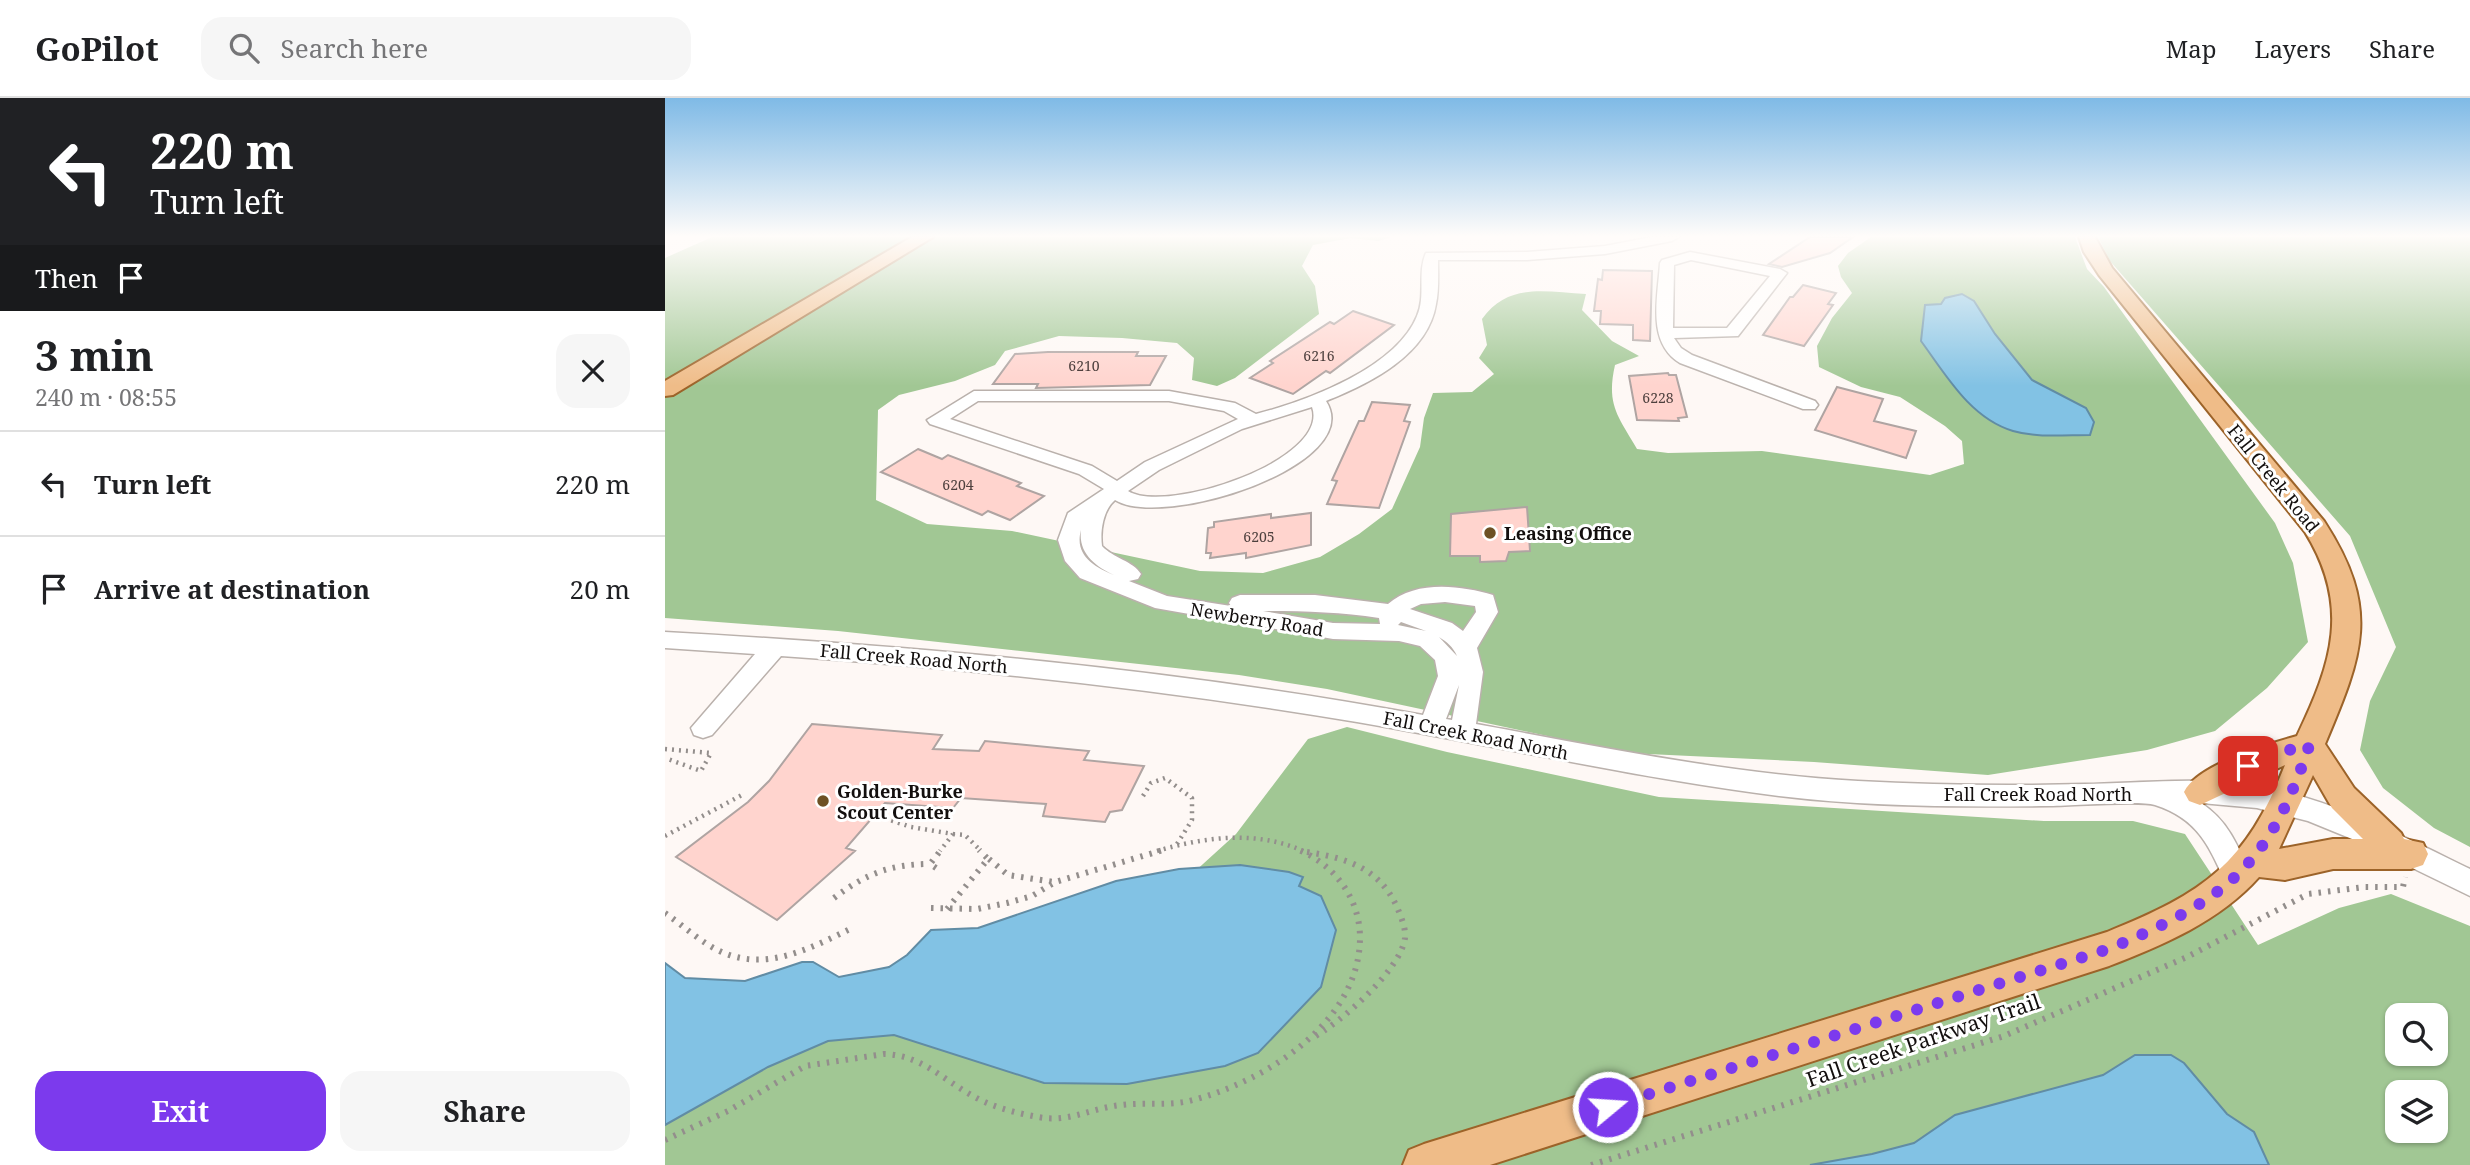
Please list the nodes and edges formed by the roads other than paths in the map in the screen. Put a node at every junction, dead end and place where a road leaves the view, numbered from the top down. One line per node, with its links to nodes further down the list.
1 (840, 287): 7 (main road)
2 (1429, 287): 8 (street, Newberry Road)
3 (1666, 287): 6 (street)
4 (1770, 287): 6 (street)
5 (2118, 287): 19 (main road, Fall Creek Road)
6 (1665, 333): 9 (street)
7 (665, 390)
8 (1315, 399): 10 (street, Newberry Road); 11 (street)
9 (1809, 405)
10 (1252, 419): 11 (street, Newberry Road); 11 (street)
11 (1109, 494): 12 (street, Newberry Road)
12 (1388, 623): 15 (street, Newberry Road); 15 (street); 16 (street, Newberry Road)
13 (665, 639): 14 (street, Fall Creek Road North)
14 (776, 646): 16 (street, Fall Creek Road North); 17 (street)
15 (1465, 647): 18 (street)
16 (1431, 727): 18 (street, Fall Creek Road North)
17 (703, 728)
18 (1462, 733): 21 (street, Fall Creek Road North)
19 (2309, 746): 20 (main road); 22 (main road, Fall Creek Road); 23 (main road)
20 (2200, 792): 21 (street, Fall Creek Road North); 22 (street, Fall Creek Road North)
21 (2158, 793): 24 (street)
22 (2287, 804): 23 (street, Fall Creek Road North); 24 (main road, Fall Creek Road)
23 (2402, 857): 24 (main road); 25 (street, Fall Creek Road North)
24 (2245, 869): 26 (main road, Fall Creek Road)
25 (2470, 883)
26 (1424, 1165)

